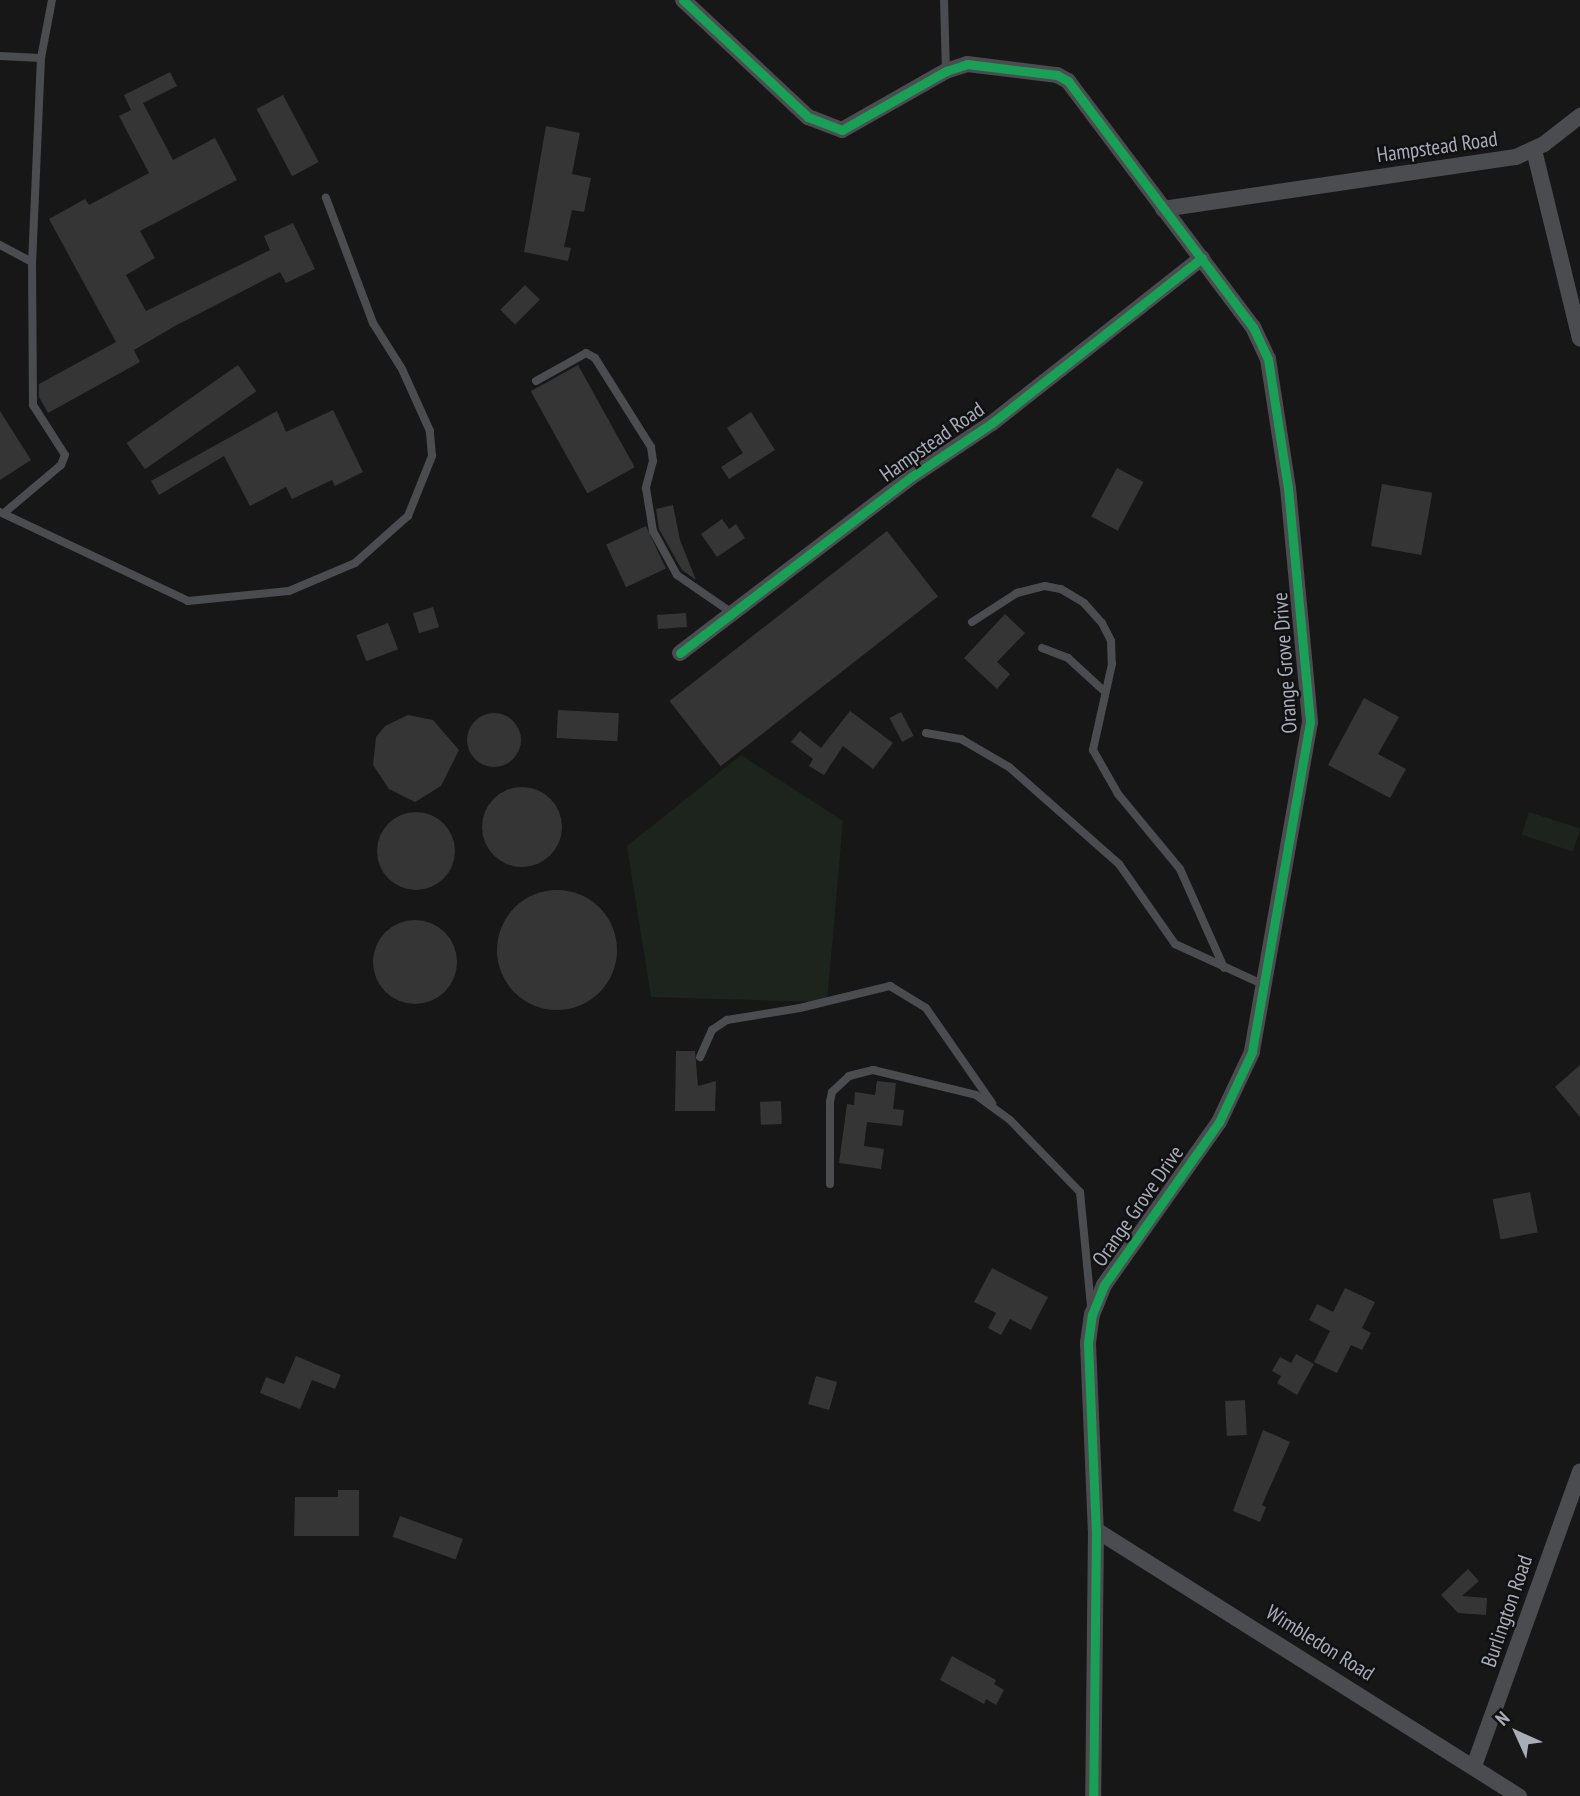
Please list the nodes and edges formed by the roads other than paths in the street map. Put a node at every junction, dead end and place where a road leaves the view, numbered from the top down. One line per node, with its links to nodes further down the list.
1 (52, 0): 5 (lane)
2 (683, 0): 6 (street, Orange Grove Drive)
3 (944, 0): 6 (lane)
4 (0, 56): 5 (lane)
5 (41, 58): 13 (lane)
6 (946, 71): 10 (street, Orange Grove Drive)
7 (1580, 116): 8 (street, Hampstead Road)
8 (1534, 150): 10 (street, Hampstead Road); 14 (street)
9 (326, 198): 16 (lane)
10 (1163, 209): 12 (street, Orange Grove Drive)
11 (0, 246): 13 (lane)
12 (1202, 258): 17 (street, Hampstead Road); 24 (street, Orange Grove Drive)
13 (32, 262): 16 (lane)
14 (1580, 338)
15 (536, 381): 17 (lane)
16 (2, 512)
17 (732, 613): 20 (street, Hampstead Road)
18 (972, 622): 21 (lane)
19 (1042, 648): 21 (lane)
20 (680, 653)
21 (1104, 691): 23 (lane)
22 (926, 733): 23 (lane)
23 (1224, 968): 24 (lane)
24 (1264, 985): 28 (street, Orange Grove Drive)
25 (700, 1057): 26 (lane)
26 (994, 1105): 27 (lane); 28 (lane)
27 (830, 1184)
28 (1092, 1314): 30 (street, Orange Grove Drive)
29 (1580, 1472): 31 (street, Burlington Road)
30 (1096, 1530): 31 (street, Wimbledon Road); 32 (street, Orange Grove Drive)
31 (1474, 1766): 33 (street, Wimbledon Road)
32 (1093, 1796)
33 (1519, 1796)

